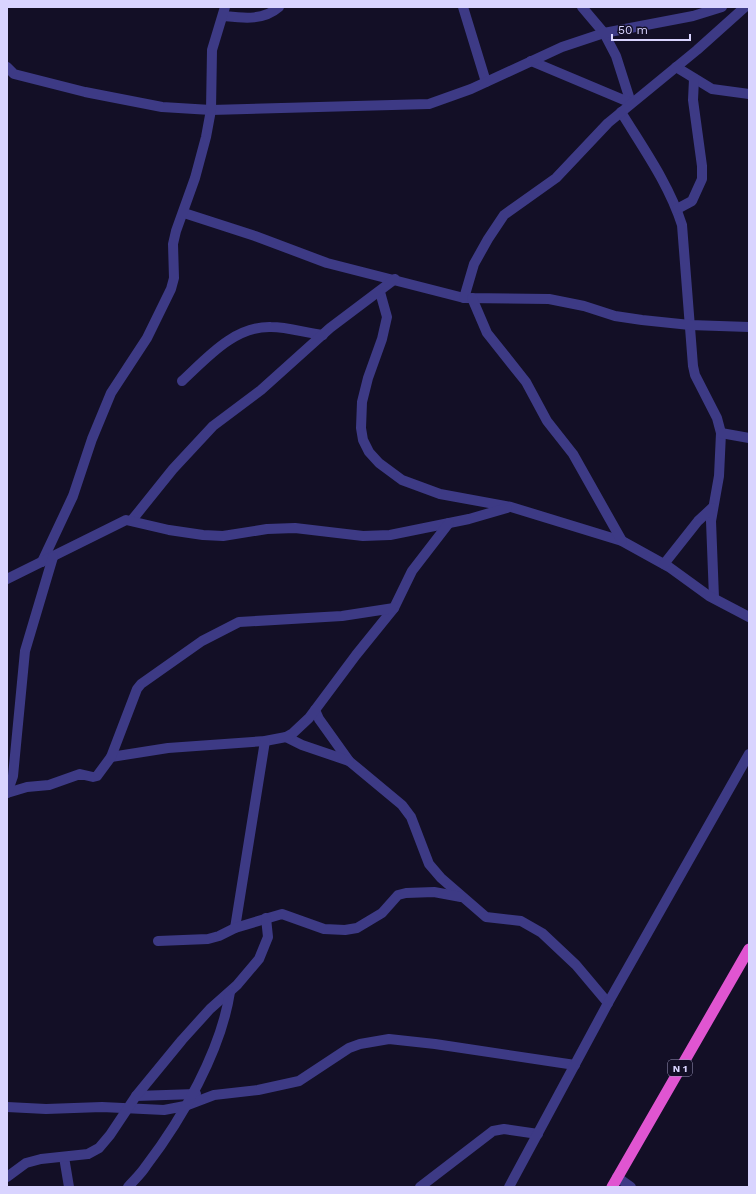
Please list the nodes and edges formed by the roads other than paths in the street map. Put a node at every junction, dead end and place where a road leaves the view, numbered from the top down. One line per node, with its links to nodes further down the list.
1 (279, 7): 7 (street)
2 (463, 7): 13 (street)
3 (582, 7): 8 (street)
4 (722, 7): 6 (street)
5 (745, 7): 11 (street)
6 (691, 11): 8 (street)
7 (224, 12): 16 (street)
8 (604, 33): 9 (street); 15 (street)
9 (531, 61): 13 (street); 15 (street)
10 (7, 67): 16 (street)
11 (676, 67): 12 (street); 15 (street)
12 (694, 79): 14 (street); 18 (street)
13 (486, 82): 16 (street)
14 (749, 94)
15 (631, 103): 17 (street)
16 (211, 110): 19 (street)
17 (621, 112): 18 (street); 22 (street)
18 (677, 209): 23 (street)
19 (184, 213): 20 (street); 35 (street)
20 (395, 279): 21 (street); 22 (street)
21 (380, 292): 25 (street); 29 (street)
22 (468, 298): 23 (street); 33 (street)
23 (690, 325): 24 (street); 27 (street)
24 (749, 327)
25 (323, 335): 26 (street); 31 (street)
26 (182, 381)
27 (721, 433): 28 (street); 30 (street)
28 (749, 438)
29 (511, 507): 32 (street); 33 (street)
30 (712, 508): 36 (street); 38 (street)
31 (132, 520): 32 (street); 34 (street)
32 (449, 523): 39 (street)
33 (622, 541): 36 (street)
34 (53, 557): 35 (street); 47 (street)
35 (42, 562): 37 (street)
36 (664, 564): 38 (street)
37 (7, 579)
38 (714, 598): 40 (street)
39 (394, 608): 41 (street); 45 (street)
40 (749, 617)
41 (315, 710): 42 (street); 46 (street)
42 (286, 737): 43 (street); 46 (street)
43 (265, 741): 45 (street); 50 (street)
44 (749, 754): 54 (street)
45 (111, 757): 47 (street)
46 (348, 761): 48 (street)
47 (7, 793)
48 (461, 897): 49 (street); 54 (street)
49 (266, 918): 50 (street); 53 (street)
50 (235, 928): 51 (street)
51 (158, 941)
52 (749, 949): 65 (highway, N 1)
53 (230, 992): 56 (street); 58 (street)
54 (608, 1003): 55 (street)
55 (575, 1065): 57 (street); 62 (street)
56 (192, 1094): 57 (street); 58 (street); 59 (street)
57 (214, 1095): 59 (street)
58 (136, 1096): 61 (street)
59 (186, 1106): 61 (street); 67 (street)
60 (7, 1107): 61 (street)
61 (128, 1108): 63 (street)
62 (538, 1134): 68 (street); 69 (street)
63 (64, 1157): 64 (street); 66 (street)
64 (7, 1177)
65 (617, 1177): 70 (highway, N 1); 71 (street)
66 (69, 1187)
67 (128, 1187)
68 (420, 1187)
69 (509, 1187)
70 (612, 1187)
71 (631, 1187)

